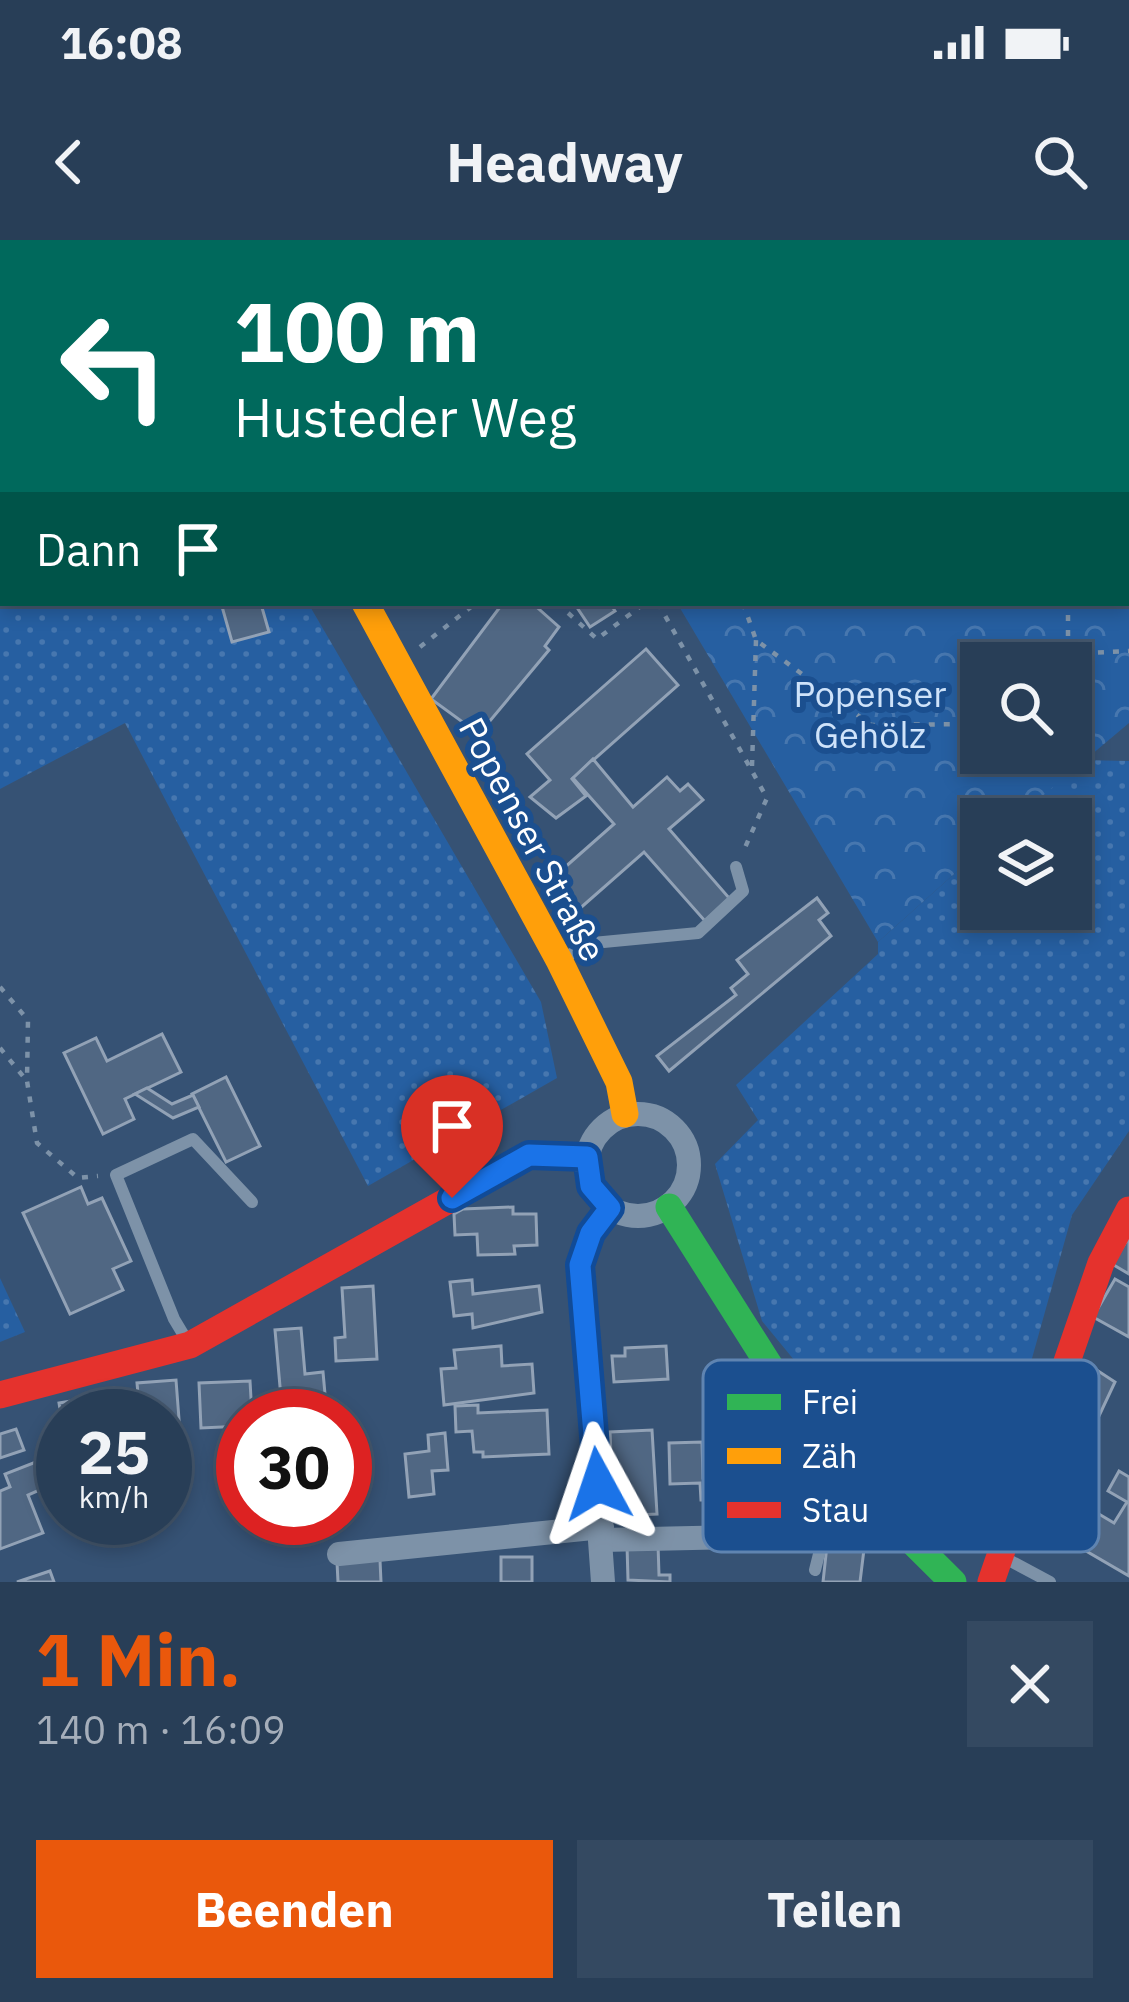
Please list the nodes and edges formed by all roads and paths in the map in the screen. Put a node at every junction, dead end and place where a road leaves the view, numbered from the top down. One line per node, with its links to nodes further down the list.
1 (367, 606): 12 (street, Popenser Straße)
2 (472, 606): 12 (path)
3 (559, 606): 4 (path)
4 (641, 606)
5 (660, 606): 14 (path)
6 (744, 606): 8 (path)
7 (1068, 606): 9 (path)
8 (756, 640): 13 (path); 14 (path)
9 (1067, 642)
10 (1129, 652): 11 (path)
11 (1092, 653)
12 (397, 666): 16 (street, Popenser Straße)
13 (960, 724)
14 (752, 772): 15 (path)
15 (736, 867): 16 (lane)
16 (559, 960): 20 (street, Popenser Straße)
17 (0, 987): 19 (path)
18 (0, 1048): 19 (path)
19 (27, 1081): 22 (path)
20 (625, 1114): 21 (street); 24 (street)
21 (587, 1157): 25 (street); 27 (street)
22 (116, 1174): 23 (lane); 27 (lane)
23 (252, 1202)
24 (669, 1207): 25 (street); 28 (street)
25 (610, 1208): 31 (street)
26 (1129, 1210): 29 (street)
27 (190, 1346): 30 (street)
28 (766, 1360)
29 (1068, 1360)
30 (0, 1395)
31 (602, 1534): 32 (street); 35 (street); 38 (street)
32 (703, 1536)
33 (820, 1552): 37 (lane)
34 (923, 1552): 39 (street)
35 (339, 1554)
36 (996, 1569): 40 (lane)
37 (815, 1570)
38 (603, 1582)
39 (953, 1582)
40 (1050, 1582)

